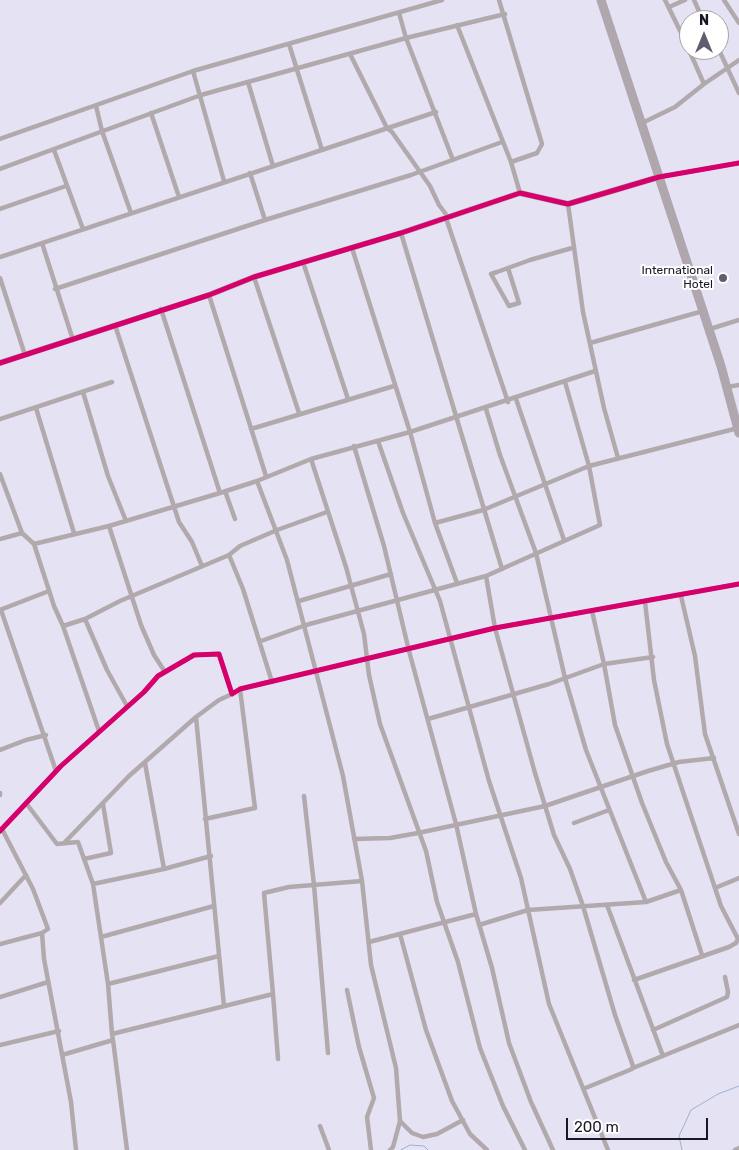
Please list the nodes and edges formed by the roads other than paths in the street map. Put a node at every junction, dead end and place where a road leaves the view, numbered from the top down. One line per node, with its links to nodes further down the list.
1 (442, 0): 8 (street)
2 (500, 0): 9 (street)
3 (601, 0): 29 (highway)
4 (665, 0): 7 (street)
5 (685, 0): 7 (street)
6 (724, 0): 10 (street)
7 (668, 7): 12 (street)
8 (399, 13): 13 (street); 14 (street)
9 (505, 14): 11 (street); 37 (street)
10 (739, 21)
11 (457, 25): 13 (street); 33 (street)
12 (679, 30)
13 (406, 38): 15 (street); 27 (street)
14 (289, 44): 20 (street); 21 (street)
15 (350, 54): 21 (street); 30 (street)
16 (693, 60): 23 (street)
17 (724, 60): 19 (street)
18 (739, 60): 19 (street)
19 (728, 67): 23 (street); 24 (street)
20 (193, 70): 25 (street); 26 (street)
21 (296, 70): 22 (street); 35 (street)
22 (248, 82): 25 (street); 39 (street)
23 (704, 84): 29 (street)
24 (739, 93)
25 (201, 96): 28 (street); 44 (street)
26 (96, 106): 31 (street); 32 (street)
27 (436, 112): 30 (street); 36 (street)
28 (151, 113): 31 (street); 47 (street)
29 (641, 124): 43 (highway)
30 (387, 128): 35 (street); 41 (street)
31 (102, 131): 34 (street); 50 (street)
32 (0, 139)
33 (502, 142): 36 (street); 37 (street)
34 (54, 150): 40 (street); 45 (street)
35 (322, 150): 39 (street)
36 (453, 160): 41 (street)
37 (510, 162): 46 (street)
38 (739, 163): 43 (street)
39 (273, 166): 42 (street)
40 (0, 168)
41 (420, 172): 51 (street); 52 (street)
42 (250, 173): 44 (street); 52 (street)
43 (659, 177): 48 (street); 66 (highway)
44 (224, 181): 47 (street)
45 (66, 186): 49 (street); 53 (street)
46 (520, 193): 48 (street); 51 (street)
47 (179, 197): 50 (street)
48 (568, 204): 57 (street)
49 (0, 209)
50 (131, 213): 53 (street)
51 (447, 217): 54 (street); 83 (street)
52 (265, 220): 63 (street)
53 (83, 229): 55 (street)
54 (401, 233): 56 (street); 87 (street)
55 (42, 242): 58 (street); 63 (street)
56 (352, 248): 59 (street); 78 (street)
57 (572, 248): 60 (street); 71 (street)
58 (0, 257)
59 (303, 262): 61 (street); 81 (street)
60 (508, 268): 60 (street)
61 (254, 277): 64 (street); 86 (street)
62 (0, 278): 72 (street)
63 (56, 289): 70 (street)
64 (209, 295): 65 (street); 89 (street)
65 (161, 309): 68 (street); 102 (street)
66 (703, 310): 69 (highway); 71 (street)
67 (739, 320): 69 (street)
68 (115, 325): 70 (street); 104 (street)
69 (708, 330): 79 (highway)
70 (73, 340): 72 (street)
71 (590, 344): 74 (street)
72 (26, 355): 73 (street)
73 (0, 364)
74 (595, 371): 76 (street); 95 (street)
75 (112, 382): 80 (street)
76 (566, 382): 82 (street); 96 (street)
77 (739, 385): 79 (street)
78 (394, 386): 81 (street); 91 (street)
79 (726, 388): 90 (highway)
80 (83, 392): 84 (street); 108 (street)
81 (348, 399): 86 (street)
82 (516, 399): 83 (street); 100 (street)
83 (508, 402): 85 (street)
84 (36, 408): 88 (street); 113 (street)
85 (486, 409): 87 (street); 103 (street)
86 (299, 413): 89 (street)
87 (458, 418): 91 (street); 105 (street)
88 (0, 419)
89 (251, 429): 98 (street)
90 (738, 431): 95 (street)
91 (410, 432): 92 (street); 109 (street)
92 (378, 441): 93 (street); 126 (street)
93 (354, 446): 94 (street); 121 (street)
94 (311, 458): 98 (street); 106 (street)
95 (618, 458): 96 (street)
96 (589, 466): 100 (street); 115 (street)
97 (0, 474): 101 (street)
98 (266, 476): 99 (street)
99 (257, 480): 102 (street); 111 (street)
100 (544, 485): 103 (street); 115 (street)
101 (2, 487): 112 (street)
102 (223, 492): 104 (street); 107 (street)
103 (515, 496): 105 (street); 117 (street)
104 (174, 506): 108 (street); 119 (street)
105 (483, 510): 109 (street); 120 (street)
106 (327, 512): 111 (street); 125 (street)
107 (235, 519)
108 (126, 521): 110 (street)
109 (435, 523): 123 (street)
110 (109, 526): 113 (street); 128 (street)
111 (277, 530): 118 (street); 131 (street)
112 (22, 533): 114 (street); 116 (street)
113 (74, 533): 116 (street)
114 (0, 539)
115 (564, 540): 117 (street)
116 (34, 544): 127 (street)
117 (536, 553): 120 (street); 136 (street)
118 (229, 555): 119 (street); 142 (street)
119 (202, 566): 128 (street)
120 (502, 569): 122 (street)
121 (391, 574): 125 (street); 130 (street)
122 (486, 576): 123 (street); 140 (street)
123 (457, 584): 126 (street)
124 (739, 584): 129 (street)
125 (350, 585): 131 (street); 134 (street)
126 (436, 590): 130 (street); 141 (street)
127 (49, 591): 133 (street); 139 (street)
128 (131, 596): 137 (street); 147 (street)
129 (682, 596): 132 (street); 161 (street)
130 (398, 599): 134 (street); 143 (street)
131 (299, 601): 138 (street)
132 (645, 602): 135 (street); 144 (street)
133 (1, 610): 159 (street)
134 (356, 611): 138 (street); 145 (street)
135 (592, 611): 136 (street); 146 (street)
136 (550, 618): 140 (street); 149 (street)
137 (85, 619): 139 (street); 154 (street)
138 (306, 624): 142 (street); 148 (street)
139 (63, 626): 158 (street)
140 (495, 628): 141 (street); 153 (street)
141 (450, 639): 143 (street); 155 (street)
142 (261, 641): 150 (street)
143 (409, 651): 145 (street); 157 (street)
144 (653, 657): 146 (street); 163 (street)
145 (368, 660): 148 (street); 177 (street)
146 (604, 664): 149 (street); 165 (street)
147 (165, 672): 152 (street); 154 (street)
148 (316, 672): 150 (street); 179 (street)
149 (564, 678): 153 (street); 166 (street)
150 (272, 682): 151 (street)
151 (240, 689): 152 (street); 173 (street)
152 (232, 694): 156 (street)
153 (513, 694): 155 (street); 170 (street)
154 (128, 706): 158 (street)
155 (467, 707): 157 (street); 172 (street)
156 (196, 717): 162 (street); 173 (street)
157 (428, 719): 175 (street)
158 (99, 731): 164 (street)
159 (46, 735): 160 (street); 164 (street)
160 (0, 750)
161 (714, 758): 163 (street); 178 (street)
162 (145, 763): 169 (street); 183 (street)
163 (674, 764): 165 (street); 189 (street)
164 (56, 771): 168 (street)
165 (632, 777): 166 (street); 190 (street)
166 (600, 788): 170 (street); 171 (street)
167 (304, 796): 188 (street)
168 (26, 803): 176 (street); 180 (street)
169 (103, 804): 180 (street); 182 (street)
170 (545, 806): 172 (street); 195 (street)
171 (609, 810): 174 (street); 191 (street)
172 (500, 815): 175 (street); 196 (street)
173 (205, 819): 181 (street)
174 (574, 823)
175 (456, 824): 177 (street); 197 (street)
176 (1, 830): 184 (street)
177 (418, 833): 179 (street); 198 (street)
178 (739, 834)
179 (354, 839): 186 (street)
180 (65, 842): 182 (street)
181 (211, 856): 183 (street); 194 (street)
182 (84, 859): 187 (street)
183 (164, 869): 187 (street)
184 (26, 875): 192 (street); 200 (street)
185 (739, 878): 189 (street)
186 (362, 881): 188 (street); 203 (street)
187 (93, 884): 202 (street)
188 (314, 885): 212 (street); 221 (street)
189 (715, 888): 205 (street)
190 (681, 890): 191 (street); 205 (street)
191 (646, 902): 193 (street)
192 (0, 903)
193 (607, 905): 195 (street); 208 (street)
194 (214, 906): 202 (street); 206 (street)
195 (583, 906): 196 (street); 225 (street)
196 (528, 910): 199 (street); 226 (street)
197 (476, 914): 198 (street); 199 (street)
198 (445, 921): 201 (street); 237 (street)
199 (479, 924): 238 (street)
200 (42, 933): 204 (street); 209 (street)
201 (400, 934): 203 (street); 227 (street)
202 (101, 937): 210 (street)
203 (369, 942): 228 (street)
204 (0, 944)
205 (702, 955): 208 (street)
206 (219, 956): 210 (street); 214 (street)
207 (725, 977): 216 (street)
208 (634, 980): 216 (street)
209 (48, 982): 213 (street); 217 (street)
210 (108, 984): 218 (street)
211 (347, 990): 234 (street)
212 (273, 994): 214 (street); 224 (street)
213 (0, 997)
214 (224, 1006): 218 (street)
215 (739, 1025): 223 (street)
216 (653, 1030): 223 (street)
217 (59, 1031): 220 (street); 222 (street)
218 (112, 1034): 219 (street)
219 (113, 1040): 222 (street); 232 (street)
220 (0, 1045)
221 (328, 1053)
222 (62, 1056): 231 (street)
223 (663, 1056): 225 (street)
224 (278, 1059)
225 (633, 1068): 226 (street)
226 (583, 1089): 239 (street)
227 (463, 1120): 228 (street); 236 (street)
228 (400, 1121): 235 (street)
229 (320, 1126): 233 (street)
230 (739, 1148): 240 (street)
231 (76, 1150)
232 (127, 1150)
233 (329, 1150)
234 (371, 1150)
235 (390, 1150)
236 (487, 1150)
237 (525, 1150)
238 (553, 1150)
239 (608, 1150)
240 (735, 1150)

